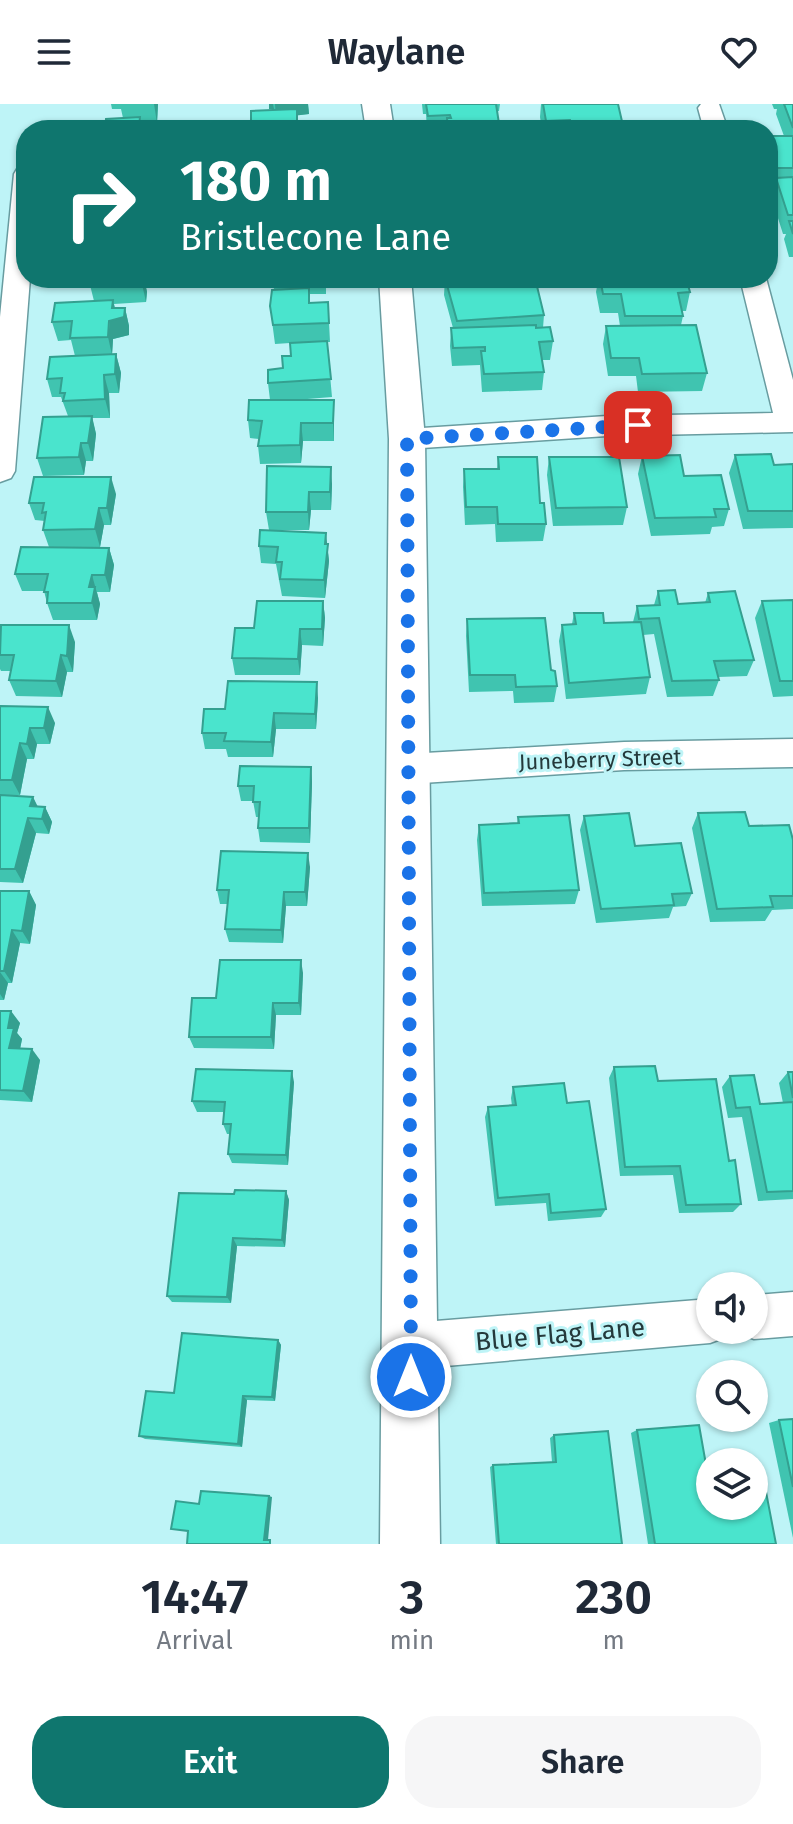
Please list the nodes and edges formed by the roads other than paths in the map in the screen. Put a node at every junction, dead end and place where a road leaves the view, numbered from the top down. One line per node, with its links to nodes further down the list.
1 (16, 288): 6 (street)
2 (396, 288): 5 (street)
3 (756, 288): 4 (street)
4 (791, 422): 5 (street)
5 (407, 439): 8 (street)
6 (0, 471)
7 (793, 753): 8 (street, Juneberry Street)
8 (407, 769): 12 (street)
9 (793, 1314): 10 (street)
10 (768, 1316)
11 (696, 1322): 12 (street, Blue Flag Lane)
12 (411, 1346): 13 (street)
13 (410, 1544)

